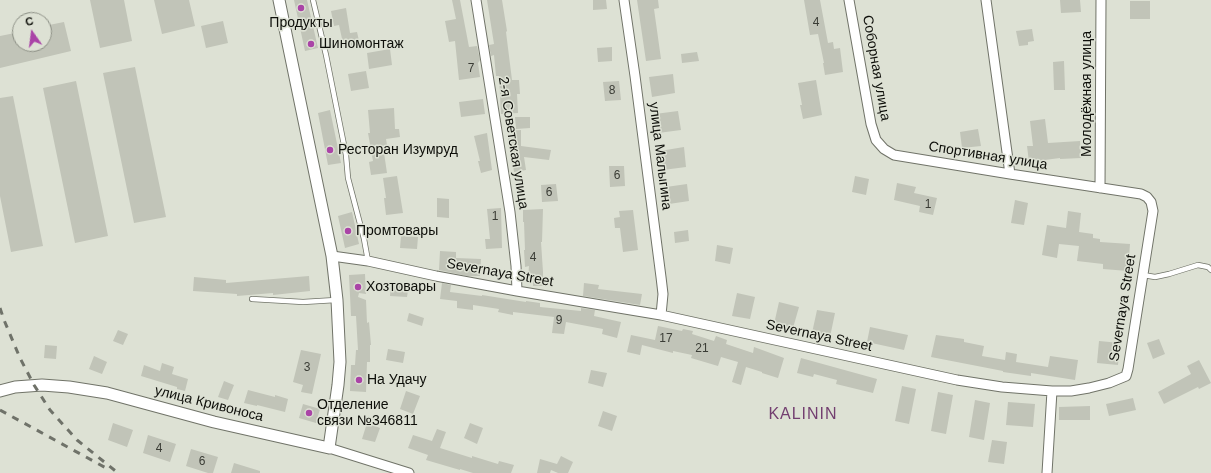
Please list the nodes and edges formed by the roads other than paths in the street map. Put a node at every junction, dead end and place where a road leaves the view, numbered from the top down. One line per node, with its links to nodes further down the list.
1 (279, 0): 11 (street)
2 (313, 0): 12 (lane)
3 (476, 0): 15 (street, 2-я Советская улица)
4 (624, 0): 18 (street, улица Малыгина)
5 (849, 0): 8 (street, Соборная улица)
6 (986, 0): 9 (street)
7 (1101, 0): 10 (street, Молодёжная улица)
8 (876, 140): 9 (street, Спортивная улица)
9 (1010, 174): 10 (street, Спортивная улица)
10 (1100, 188): 14 (street, Severnaya Street)
11 (332, 256): 12 (street, Severnaya Street); 17 (street)
12 (368, 261): 15 (street, Severnaya Street)
13 (1211, 270): 14 (lane)
14 (1143, 275): 20 (street, Severnaya Street)
15 (517, 291): 18 (street, Severnaya Street)
16 (252, 299): 17 (lane)
17 (337, 300): 21 (street)
18 (661, 315): 20 (street, Severnaya Street)
19 (0, 391): 21 (street, улица Кривоноса)
20 (1052, 391): 23 (street)
21 (329, 448): 22 (street, улица Кривоноса)
22 (409, 473)
23 (1047, 473)

